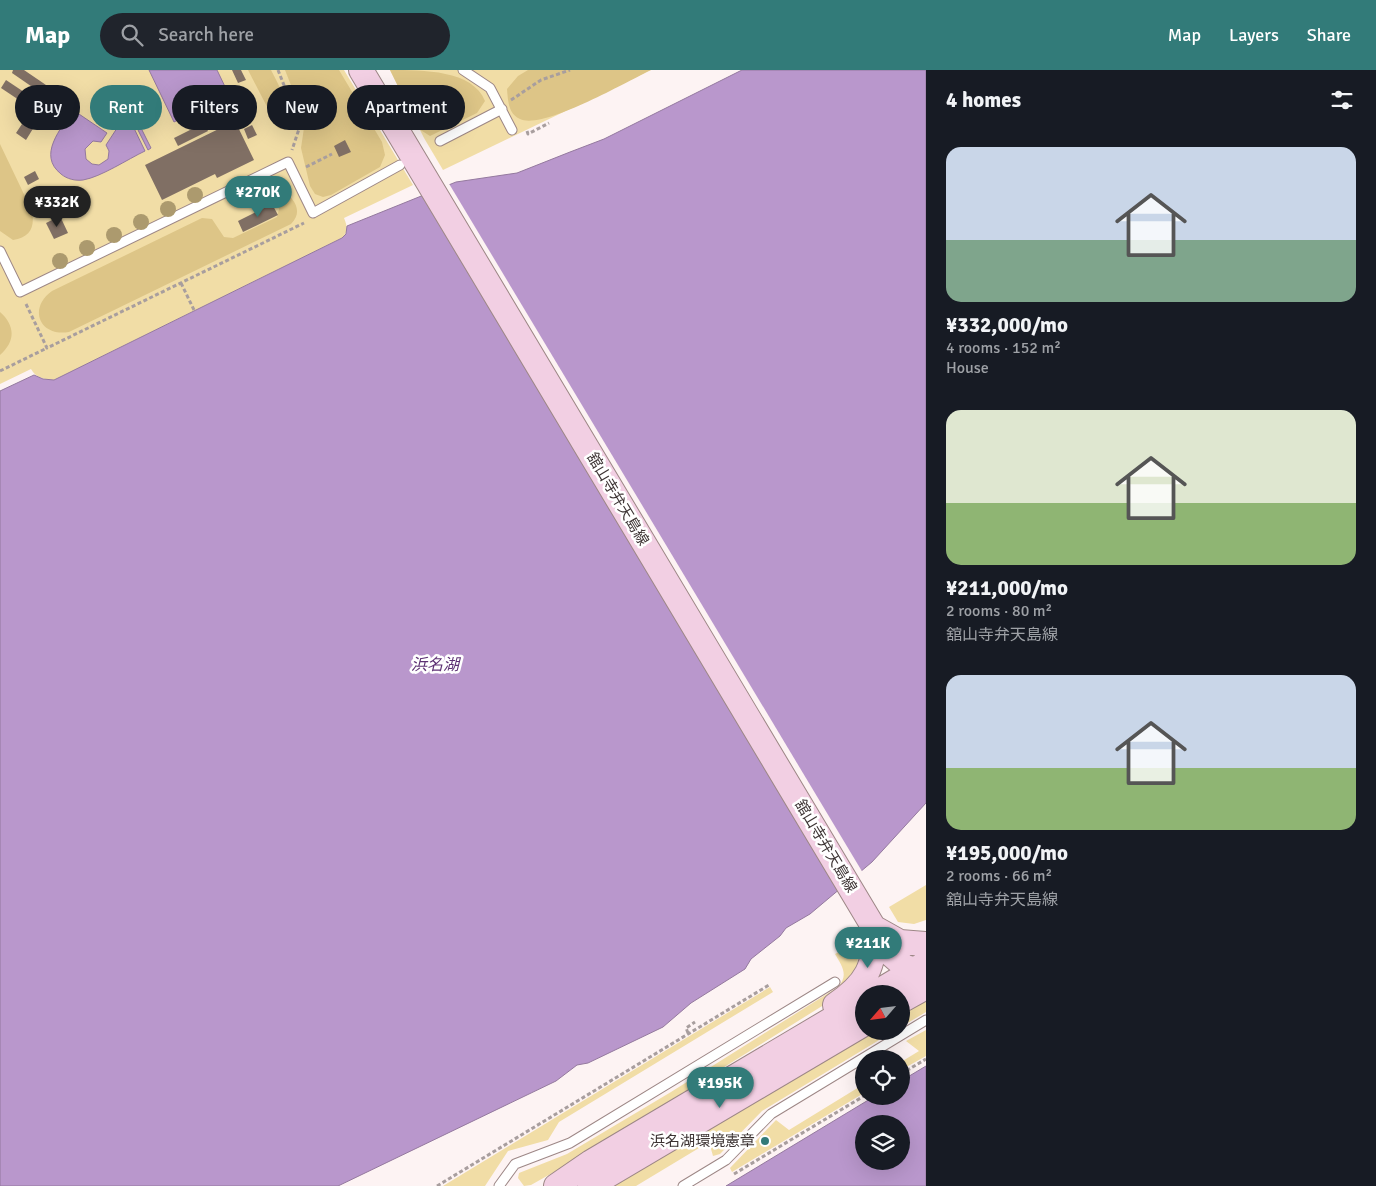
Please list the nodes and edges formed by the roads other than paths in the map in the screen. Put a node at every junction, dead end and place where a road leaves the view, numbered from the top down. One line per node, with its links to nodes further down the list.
1 (361, 70): 6 (main road, 舘山寺弁天島線)
2 (463, 70): 3 (lane)
3 (502, 109): 4 (lane); 5 (lane)
4 (512, 130)
5 (440, 141)
6 (410, 168): 7 (lane); 8 (main road, 舘山寺弁天島線)
7 (0, 251)
8 (875, 928): 9 (main road); 10 (main road, 舘山寺弁天島線); 18 (main road)
9 (926, 944)
10 (889, 953): 11 (main road); 13 (main road)
11 (923, 973): 14 (main road)
12 (835, 982): 19 (lane)
13 (883, 985)
14 (901, 985)
15 (855, 1011): 18 (main road)
16 (926, 1020): 24 (lane)
17 (855, 1029): 23 (main road)
18 (709, 1093): 22 (main road)
19 (510, 1172): 20 (lane); 21 (lane)
20 (499, 1186)
21 (512, 1186)
22 (556, 1186)
23 (590, 1186)
24 (683, 1186)

